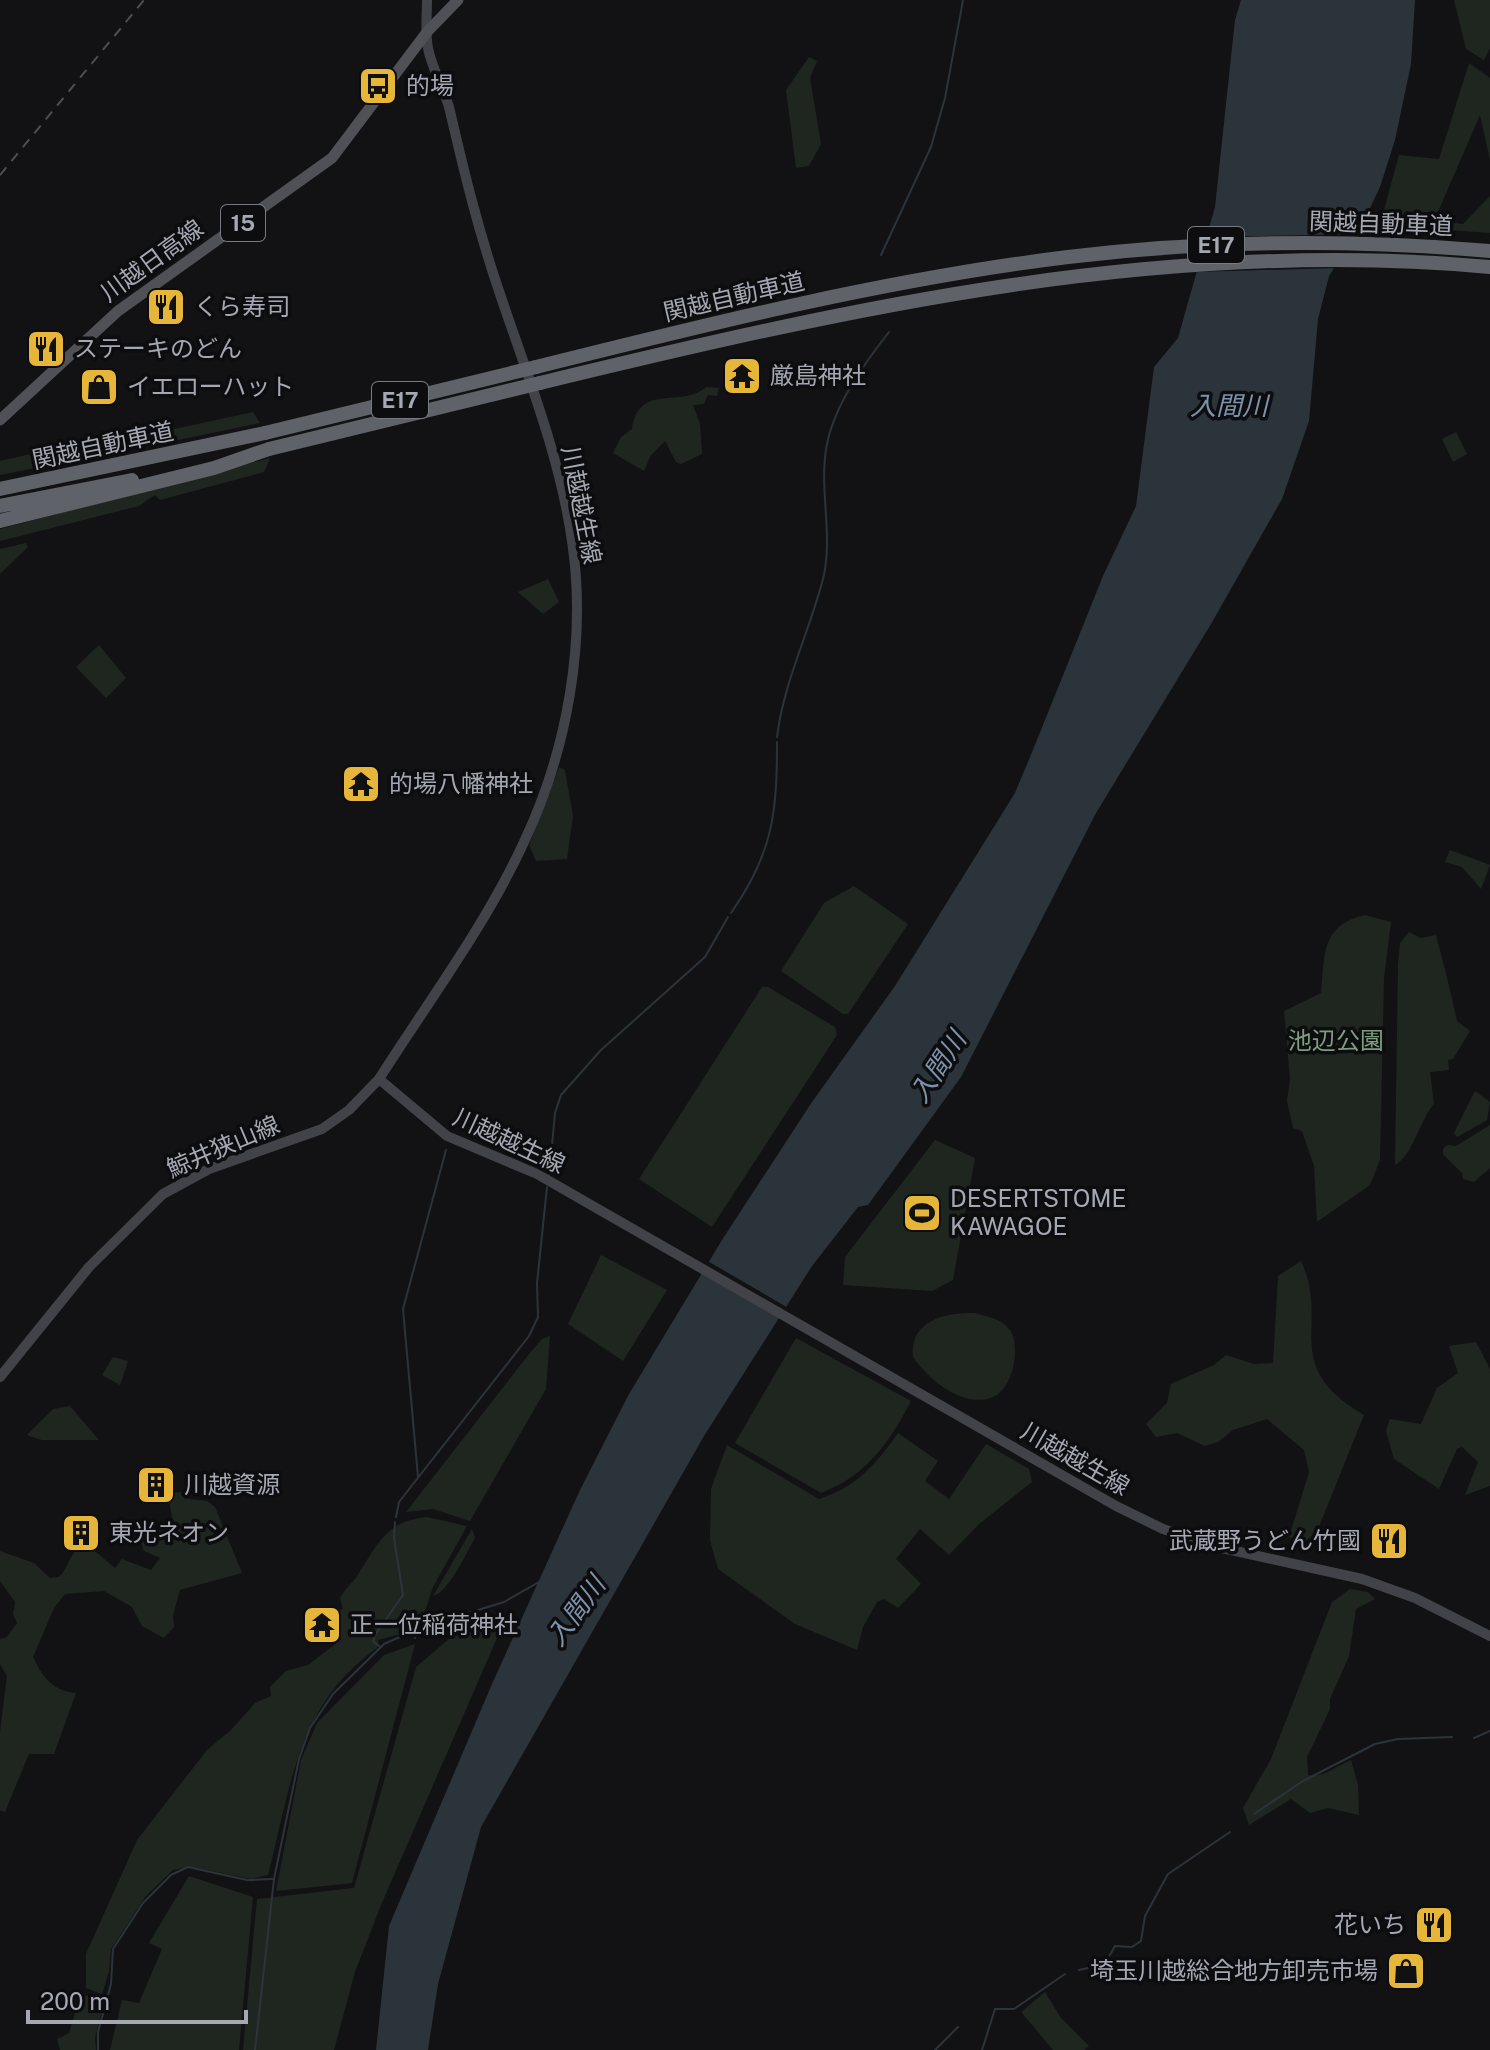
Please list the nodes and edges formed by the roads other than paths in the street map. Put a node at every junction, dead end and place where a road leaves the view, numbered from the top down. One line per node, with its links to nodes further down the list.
1 (427, 0): 3 (main road, 川越越生線)
2 (458, 0): 3 (main road, 川越日高線 / 15)
3 (427, 32): 6 (main road, 川越日高線 / 15); 13 (main road, 川越越生線)
4 (1490, 251): 8 (highway, 関越自動車道 / E17, bridge)
5 (1488, 267): 7 (highway, 関越自動車道 / E17, bridge)
6 (0, 420)
7 (269, 449): 11 (highway, 関越自動車道 / E17); 12 (highway)
8 (72, 475): 9 (highway); 10 (highway, 関越自動車道 / E17)
9 (0, 481)
10 (0, 489)
11 (0, 506)
12 (0, 521)
13 (379, 1079): 14 (main road, 鯨井狭山線); 15 (main road, 川越越生線)
14 (0, 1377)
15 (1490, 1636)

